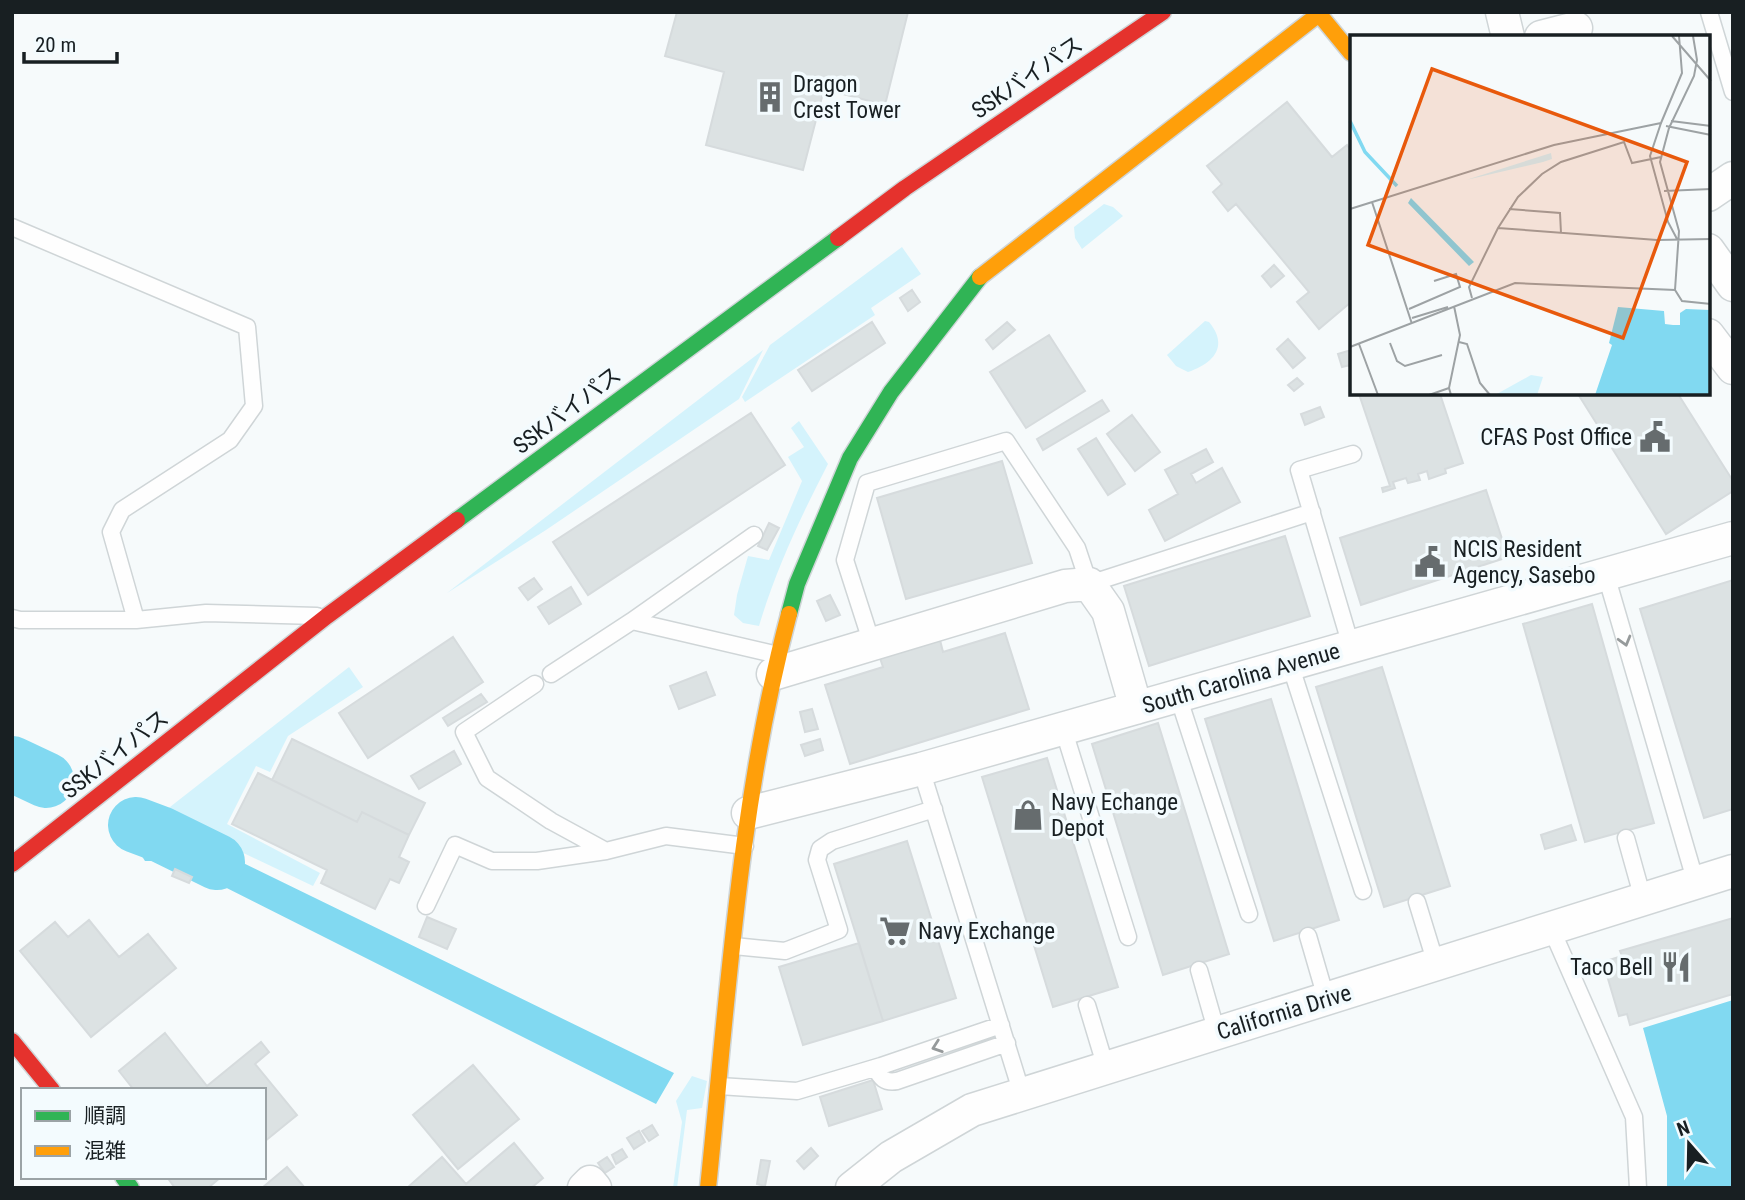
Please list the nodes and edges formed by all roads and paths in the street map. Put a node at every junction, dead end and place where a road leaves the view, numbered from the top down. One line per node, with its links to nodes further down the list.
1 (1163, 12): 24 (street, SSKバイパス)
2 (1502, 12): 5 (street)
3 (1709, 12): 8 (lane)
4 (1576, 26): 6 (street)
5 (1508, 35)
6 (1547, 35)
7 (1350, 52): 20 (street)
8 (1733, 92)
9 (1733, 178): 10 (street)
10 (1710, 194)
11 (12, 228): 26 (lane)
12 (1710, 253): 13 (street)
13 (1733, 285)
14 (1710, 338): 15 (street)
15 (1733, 368)
16 (1353, 454): 17 (lane)
17 (1312, 513): 23 (lane); 29 (lane)
18 (754, 535): 27 (lane)
19 (1733, 538): 22 (street, South Carolina Avenue)
20 (813, 549): 21 (lane); 30 (street)
21 (845, 560): 23 (lane); 28 (lane)
22 (1606, 575): 29 (street, South Carolina Avenue); 45 (lane, one-way to 45)
23 (1089, 584): 28 (street); 35 (street)
24 (327, 616): 26 (lane); 43 (street, SSKバイパス)
25 (12, 618): 26 (lane)
26 (136, 620)
27 (632, 621): 30 (lane); 32 (lane)
28 (872, 644): 30 (street)
29 (1351, 646): 31 (street, South Carolina Avenue)
30 (775, 664): 39 (street)
31 (1290, 664): 34 (street, South Carolina Avenue); 46 (lane)
32 (551, 674)
33 (536, 684): 42 (lane)
34 (1178, 696): 35 (street, South Carolina Avenue); 50 (lane)
35 (1136, 708): 36 (street, South Carolina Avenue)
36 (1063, 728): 37 (street, South Carolina Avenue); 53 (lane)
37 (921, 769): 38 (lane); 39 (street, South Carolina Avenue)
38 (934, 809): 54 (lane); 59 (lane)
39 (748, 813): 41 (street)
40 (1626, 838): 47 (lane)
41 (745, 846): 42 (lane); 54 (street)
42 (606, 852): 49 (lane)
43 (12, 864)
44 (1733, 871): 45 (street, California Drive)
45 (1696, 883): 47 (street, California Drive)
46 (1363, 891)
47 (1643, 899): 51 (street, California Drive)
48 (1417, 902): 55 (lane)
49 (426, 906)
50 (1249, 914)
51 (1551, 928): 55 (street, California Drive); 72 (lane)
52 (1308, 936): 57 (lane)
53 (1128, 937)
54 (734, 946): 65 (street)
55 (1436, 964): 57 (street, California Drive)
56 (1199, 970): 60 (lane)
57 (1326, 998): 60 (street, California Drive)
58 (1087, 1005): 64 (lane)
59 (1001, 1025): 62 (lane); 63 (lane, one-way to 63)
60 (1217, 1032): 64 (street, California Drive)
61 (12, 1041): 66 (street)
62 (1007, 1043): 63 (lane); 67 (lane)
63 (875, 1068): 65 (lane)
64 (1106, 1068): 67 (street, California Drive)
65 (719, 1086): 70 (street)
66 (50, 1088)
67 (1023, 1094): 71 (street, California Drive)
68 (584, 1188): 69 (street)
69 (595, 1188)
70 (708, 1188)
71 (852, 1188)
72 (1638, 1188)

